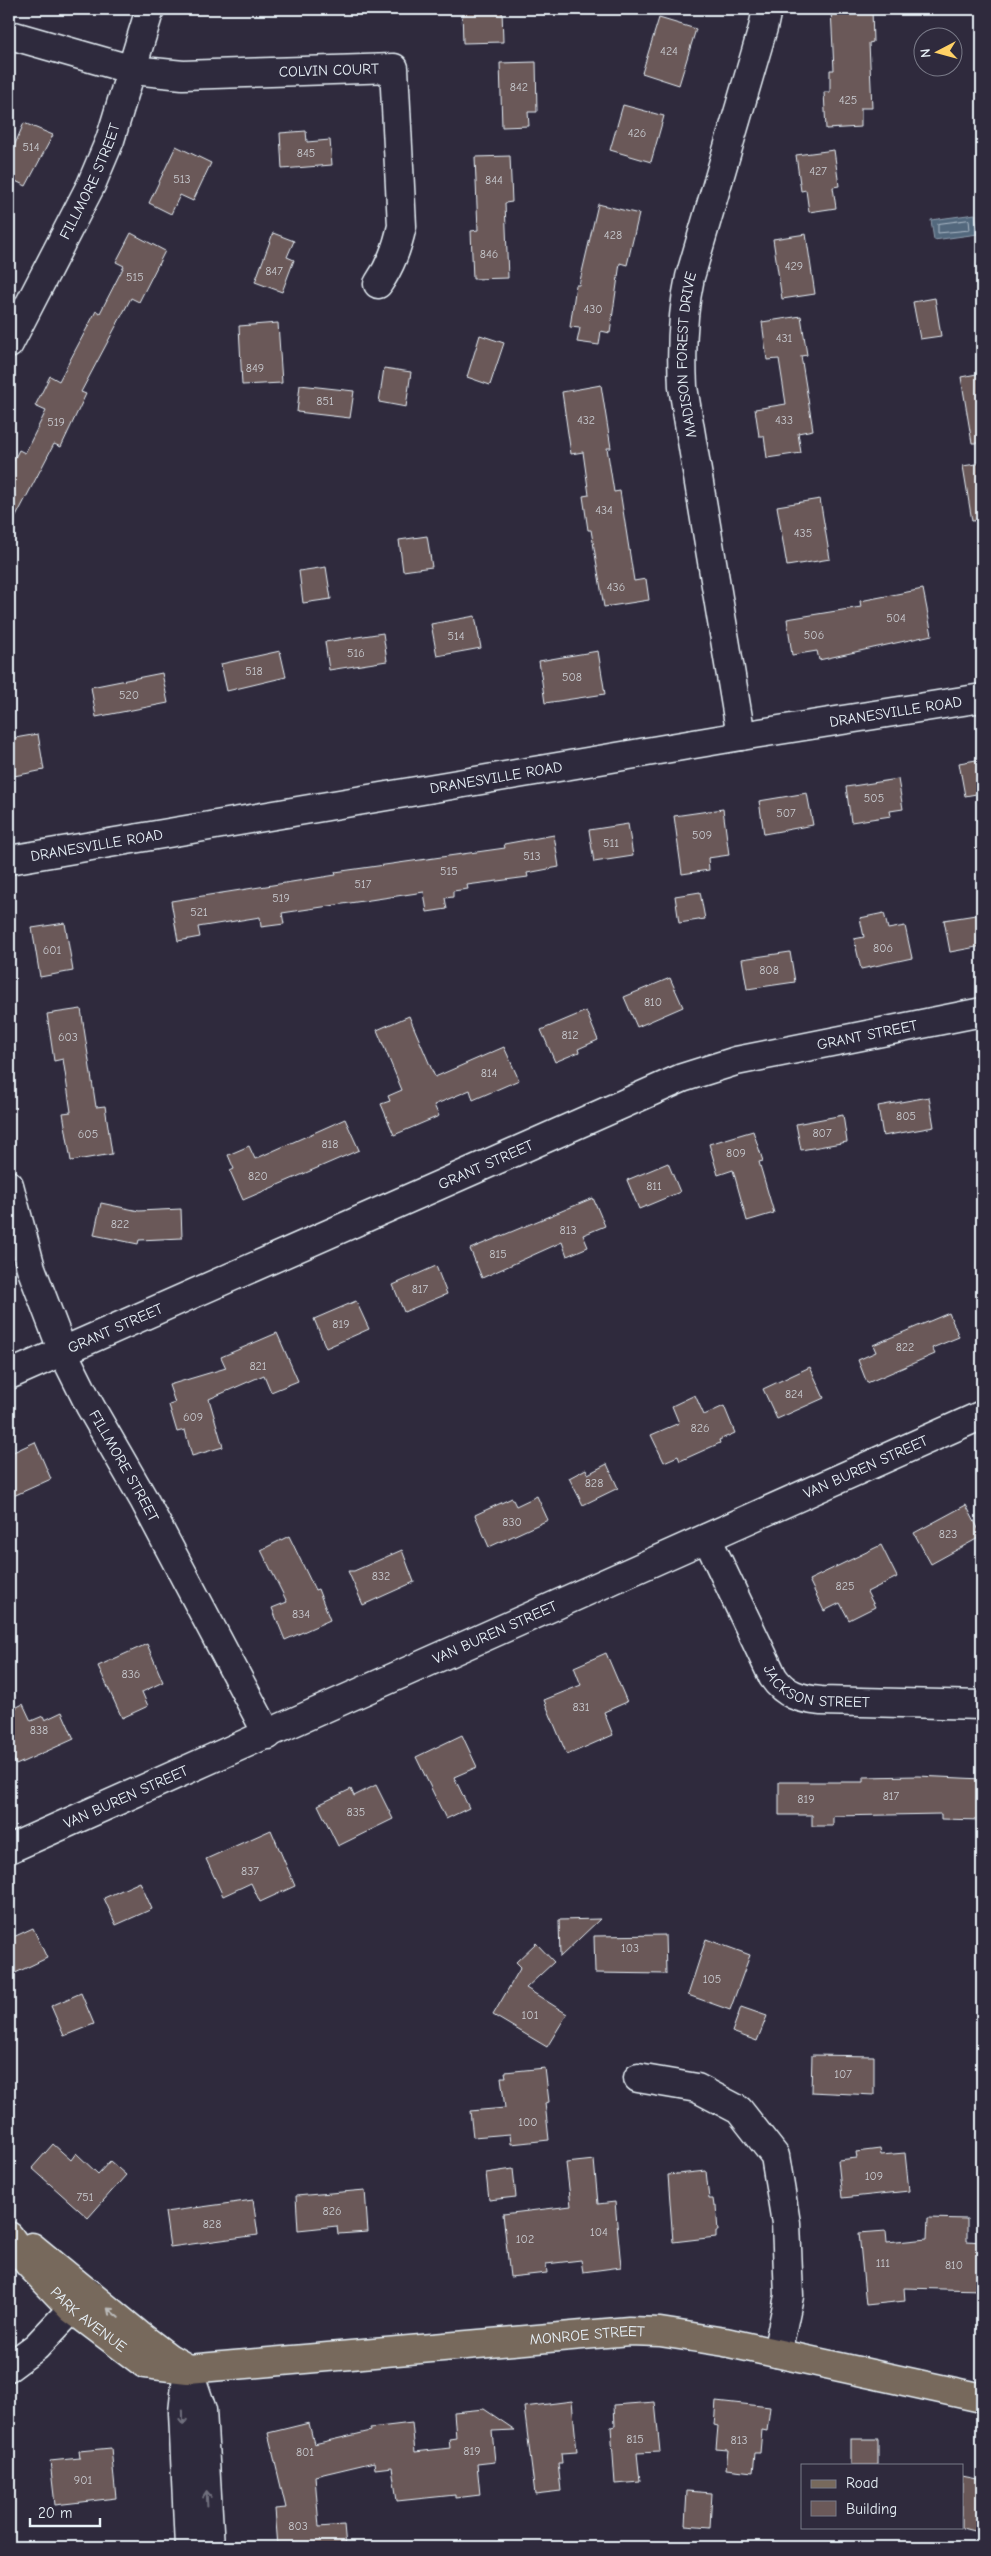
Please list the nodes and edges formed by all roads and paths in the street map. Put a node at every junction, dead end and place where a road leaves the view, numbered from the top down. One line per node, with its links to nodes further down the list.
1 (150, 9): 4 (street, FILLMORE STREET)
2 (767, 9): 8 (street, MADISON FOREST DRIVE)
3 (14, 36): 4 (street)
4 (133, 70): 5 (street, COLVIN COURT); 6 (street, FILLMORE STREET)
5 (378, 284)
6 (9, 344)
7 (982, 698): 8 (street, DRANESVILLE ROAD)
8 (741, 736): 9 (street, DRANESVILLE ROAD)
9 (9, 860)
10 (982, 1012): 12 (street, GRANT STREET)
11 (9, 1185): 12 (street, FILLMORE STREET)
12 (63, 1352): 13 (street, GRANT STREET); 17 (street, FILLMORE STREET)
13 (9, 1375)
14 (982, 1415): 15 (street, VAN BUREN STREET)
15 (708, 1538): 16 (street, JACKSON STREET); 17 (street, VAN BUREN STREET)
16 (982, 1705)
17 (268, 1735): 18 (street, VAN BUREN STREET)
18 (9, 1849)
19 (638, 2078): 23 (street)
20 (9, 2228): 22 (main road, PARK AVENUE)
21 (9, 2236): 22 (main road, PARK AVENUE)
22 (80, 2300): 24 (street); 25 (main road, PARK AVENUE)
23 (777, 2353): 25 (main road, MONROE STREET); 26 (main road, MONROE STREET)
24 (9, 2367)
25 (188, 2369): 27 (street, one-way to 27); 28 (street, one-way to 25)
26 (982, 2398)
27 (189, 2547)
28 (210, 2547)

